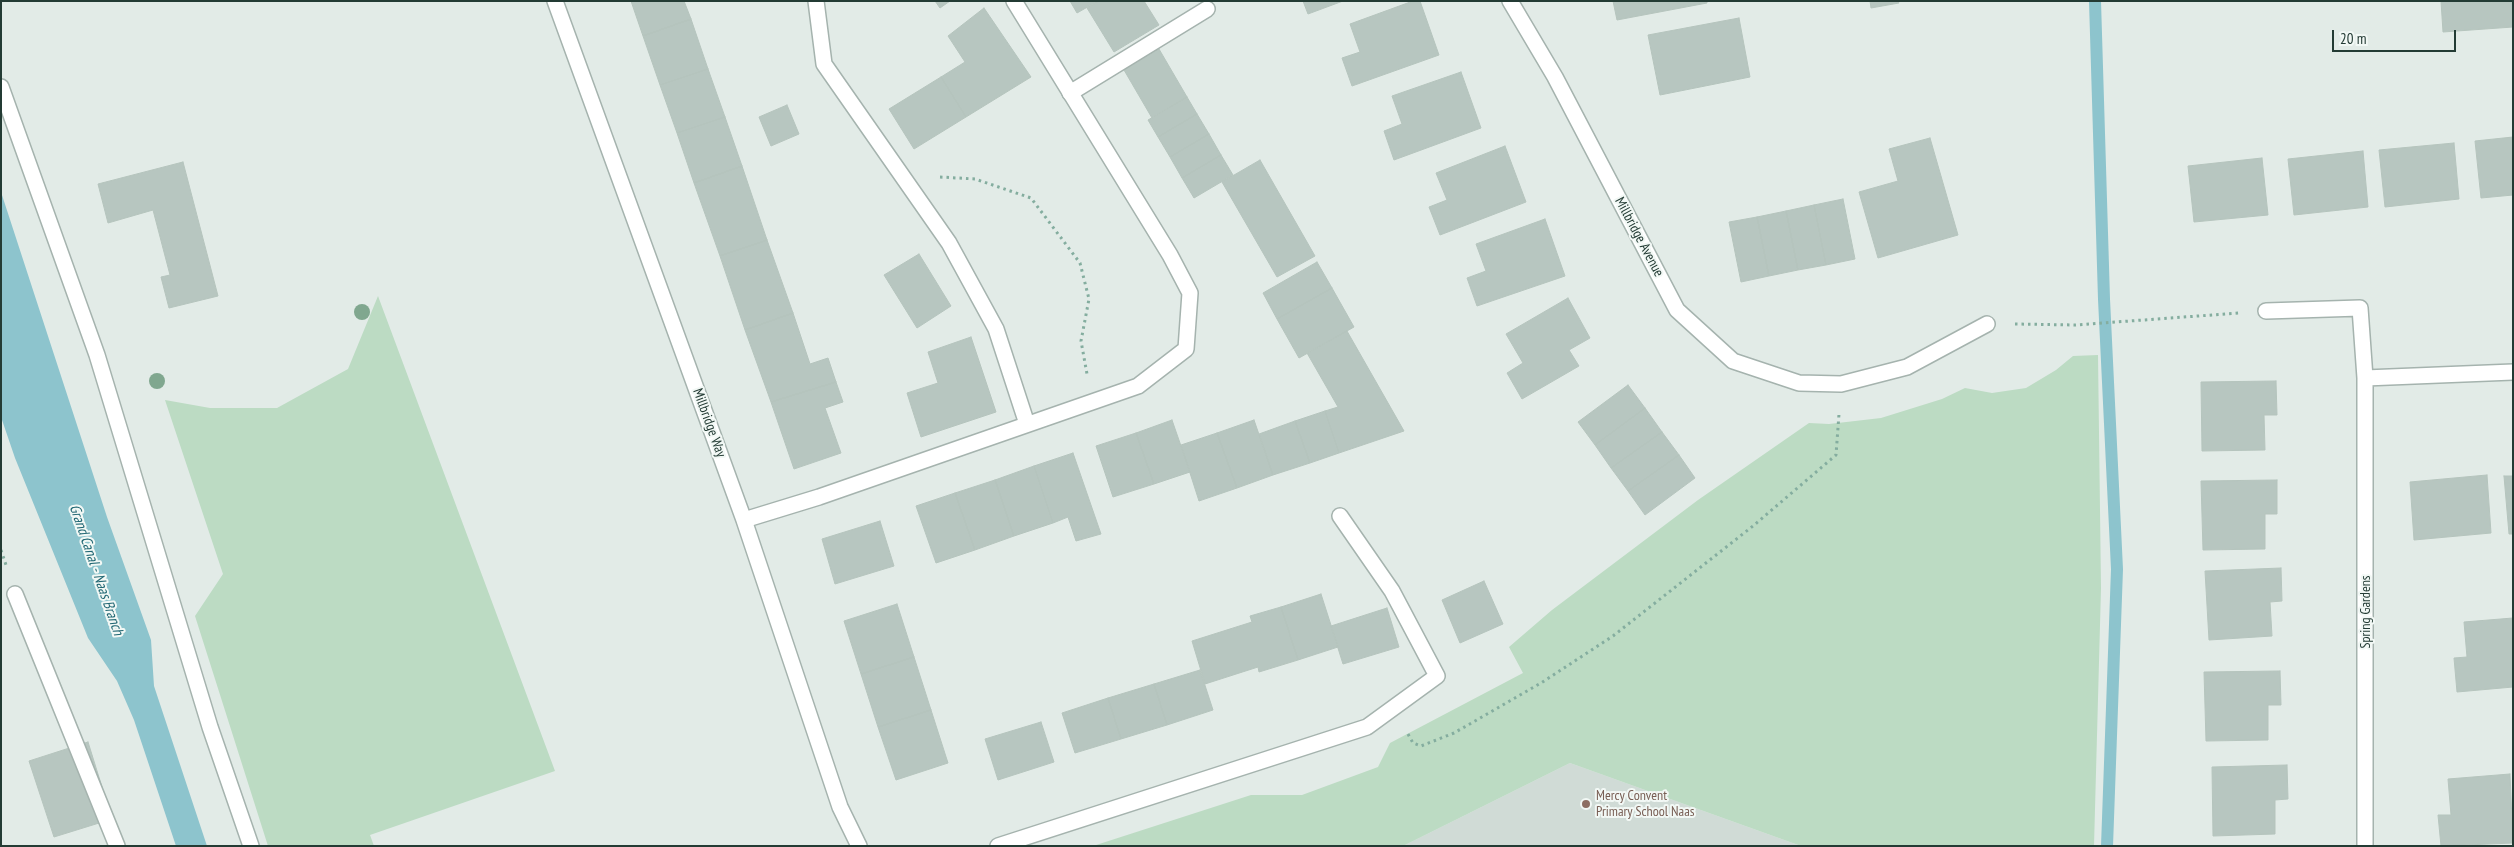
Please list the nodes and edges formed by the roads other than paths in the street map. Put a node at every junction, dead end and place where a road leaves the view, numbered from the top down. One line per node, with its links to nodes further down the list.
1 (555, 1): 14 (street, Millbridge Way)
2 (816, 1): 12 (street)
3 (1014, 1): 7 (street)
4 (1510, 1): 9 (street, Millbridge Avenue)
5 (1207, 9): 7 (street)
6 (1, 87): 17 (street)
7 (1070, 93): 12 (street)
8 (2266, 311): 11 (street, Spring Gardens)
9 (1987, 324)
10 (2513, 372): 11 (street)
11 (2365, 378): 20 (street, Spring Gardens)
12 (1027, 424): 14 (street)
13 (1340, 516): 19 (street)
14 (744, 520): 18 (street, Millbridge Way)
15 (15, 594): 16 (street)
16 (117, 846)
17 (251, 846)
18 (859, 846)
19 (998, 846)
20 (2365, 846)

